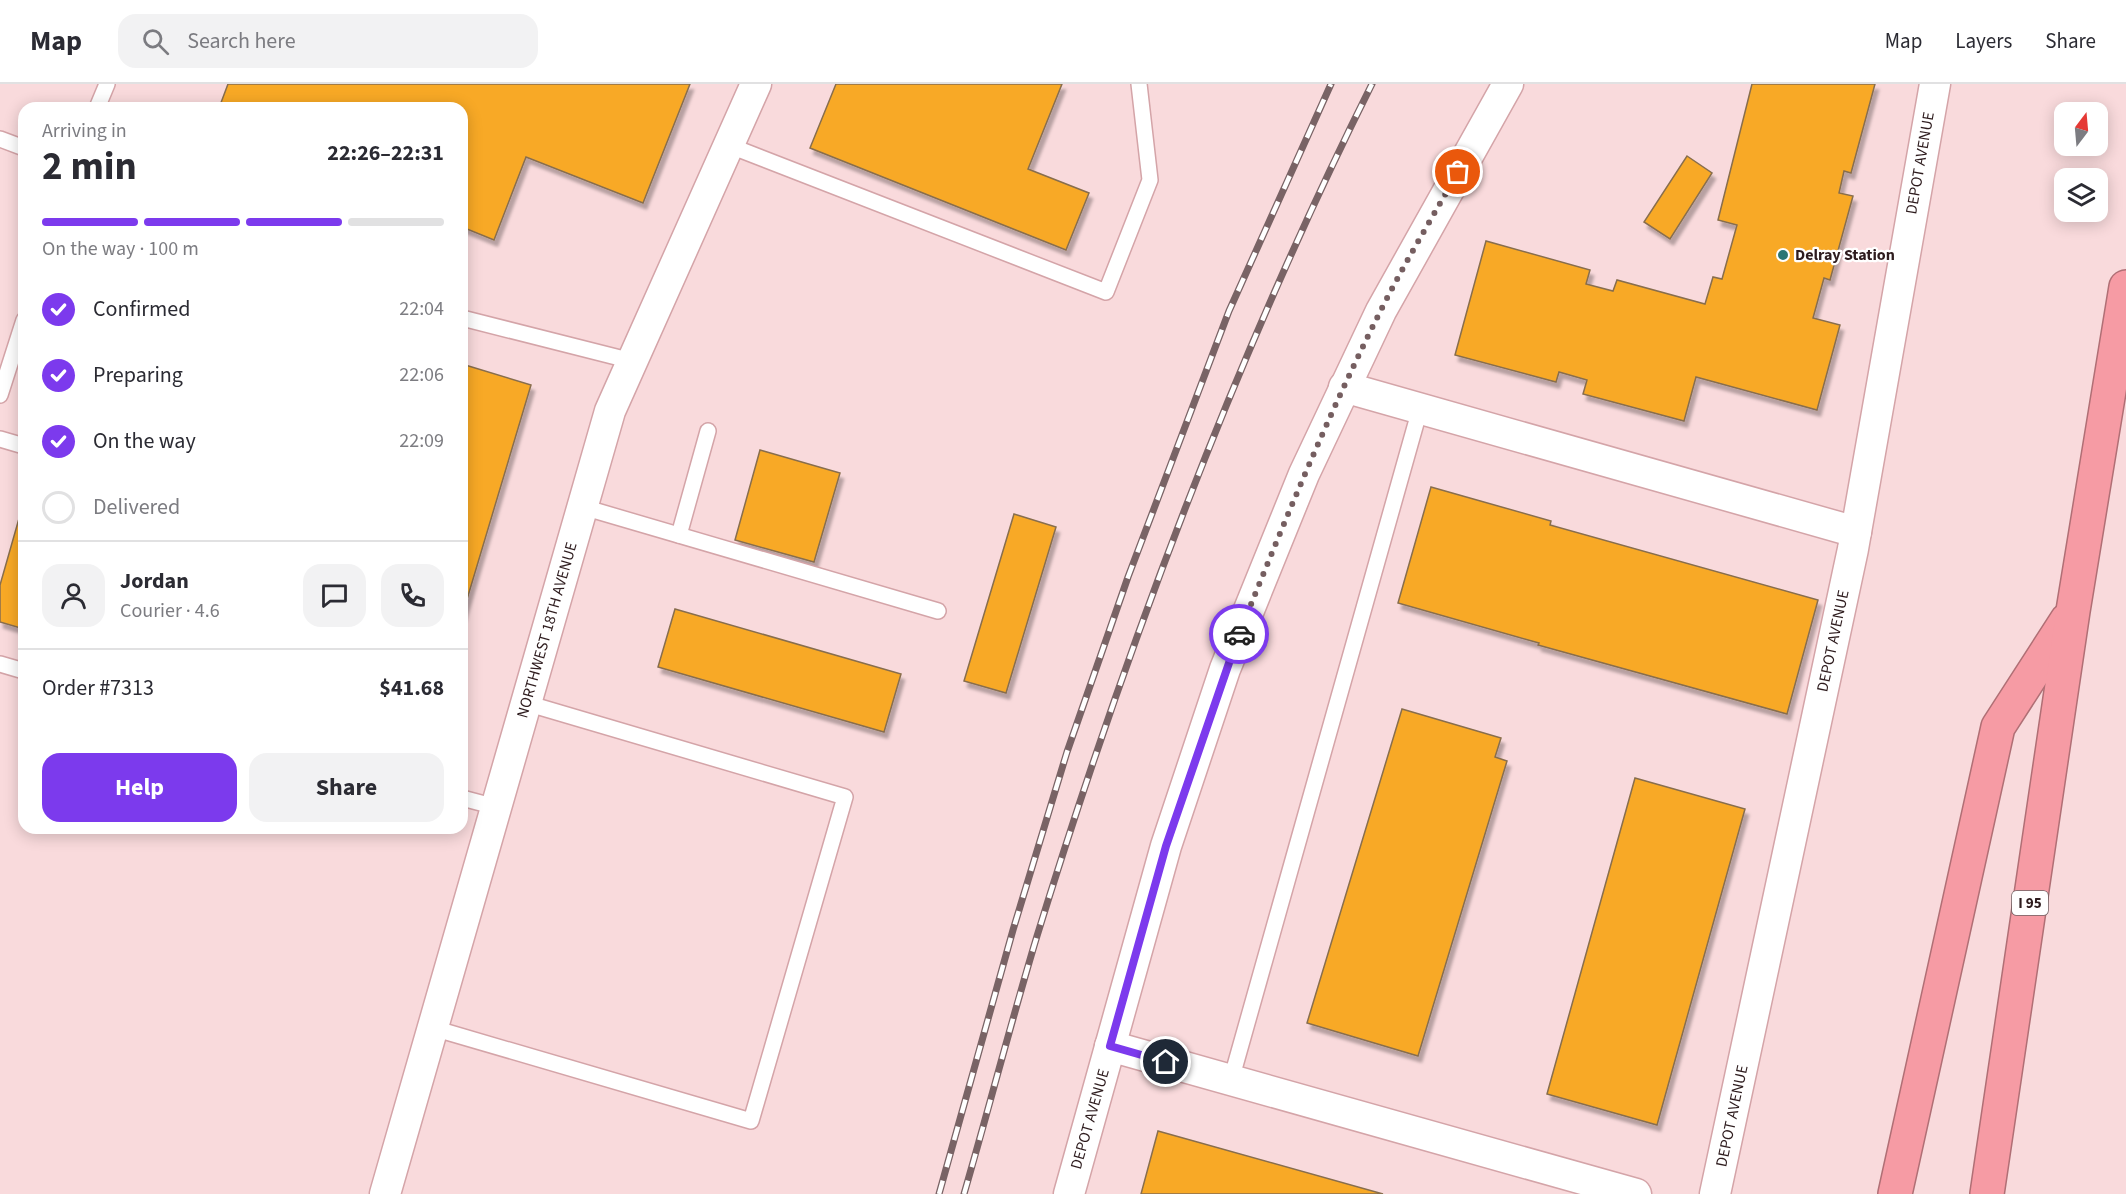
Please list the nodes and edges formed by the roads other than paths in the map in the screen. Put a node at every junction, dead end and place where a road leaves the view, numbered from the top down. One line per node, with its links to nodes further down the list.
1 (107, 84): 6 (lane)
2 (756, 84): 8 (street, NORTHWEST 18TH AVENUE)
3 (1138, 84): 8 (lane)
4 (1508, 84): 14 (street, DEPOT AVENUE)
5 (1935, 84): 21 (street, DEPOT AVENUE)
6 (100, 102)
7 (0, 140): 9 (lane)
8 (728, 145): 13 (street, NORTHWEST 18TH AVENUE)
9 (18, 146)
10 (2126, 287): 24 (highway, I 95)
11 (468, 320): 13 (lane)
12 (18, 339): 15 (lane)
13 (632, 361): 20 (street, NORTHWEST 18TH AVENUE)
14 (1344, 387): 16 (street); 31 (street, DEPOT AVENUE)
15 (0, 395)
16 (1420, 409): 21 (street); 32 (lane)
17 (708, 431): 22 (lane)
18 (0, 439): 19 (lane)
19 (18, 444)
20 (583, 507): 22 (lane); 27 (street, NORTHWEST 18TH AVENUE)
21 (1856, 532): 36 (street, DEPOT AVENUE)
22 (679, 535): 23 (lane)
23 (938, 611)
24 (2073, 611): 37 (highway); 38 (highway, I 95)
25 (0, 664): 26 (lane)
26 (18, 669)
27 (526, 703): 29 (street, NORTHWEST 18TH AVENUE); 30 (lane)
28 (468, 800): 29 (lane)
29 (496, 807): 30 (street, NORTHWEST 18TH AVENUE)
30 (433, 1028): 33 (street, NORTHWEST 18TH AVENUE)
31 (1110, 1046): 32 (street); 34 (street, DEPOT AVENUE)
32 (1231, 1080): 35 (street)
33 (385, 1194)
34 (1069, 1194)
35 (1636, 1194)
36 (1715, 1194)
37 (1895, 1194)
38 (1987, 1194)

